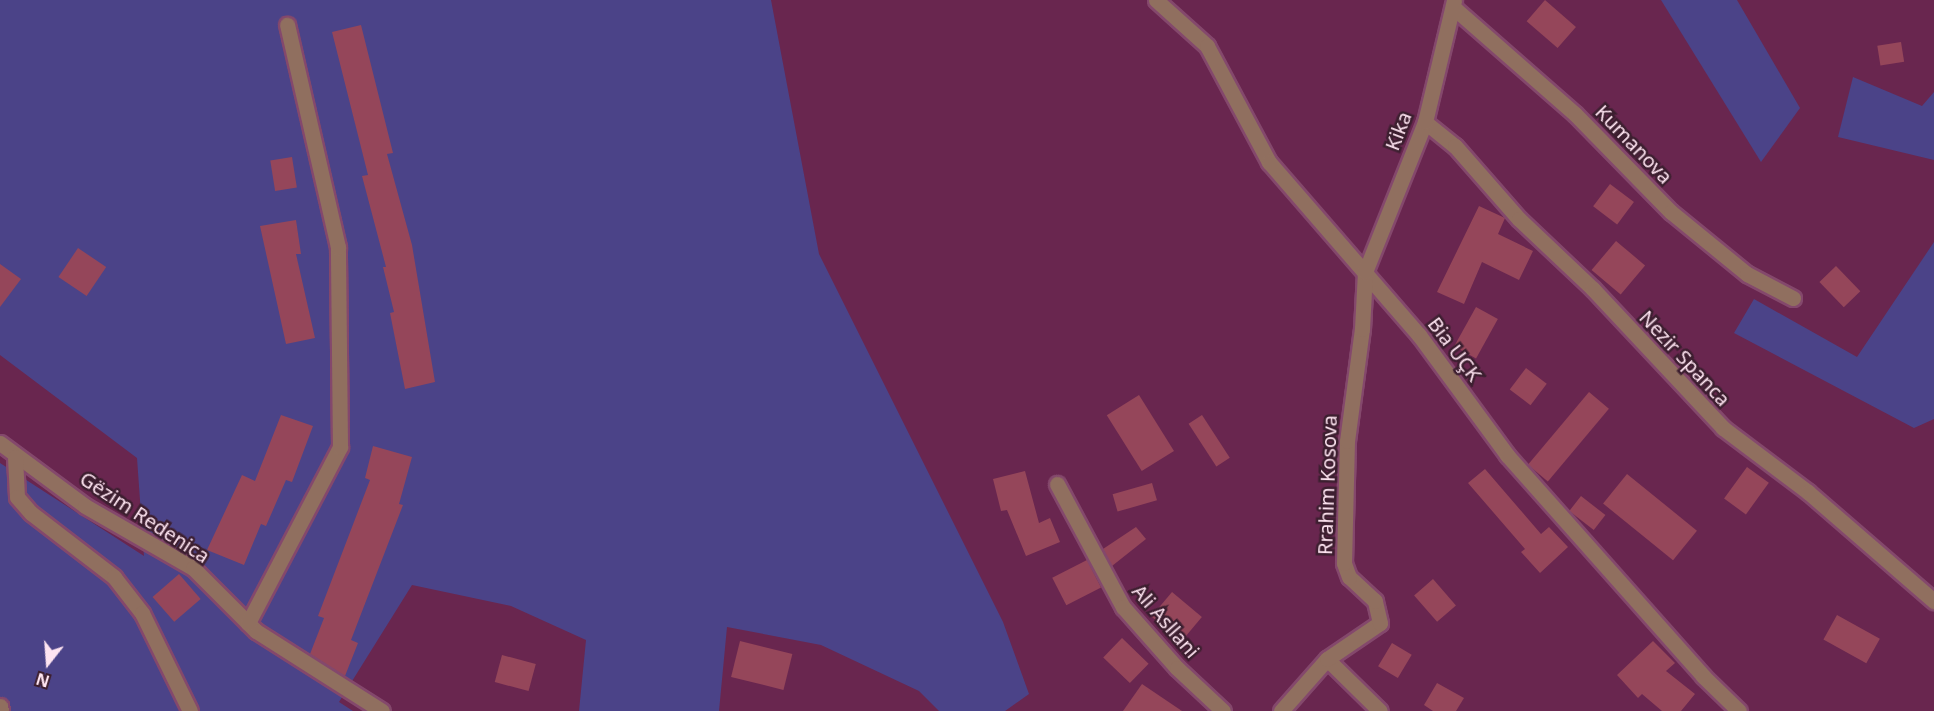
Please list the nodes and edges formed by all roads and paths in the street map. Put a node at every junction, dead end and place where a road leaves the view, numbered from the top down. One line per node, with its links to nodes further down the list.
1 (1156, 0): 5 (street, Bia UÇK)
2 (1454, 4): 4 (street, Kika); 6 (street, Kumanova)
3 (288, 25): 11 (street)
4 (1425, 122): 5 (street, Kika); 10 (street, Nezir Spanca)
5 (1365, 272): 12 (street, Rrahim Kosova); 20 (street, Bia UÇK)
6 (1792, 298)
7 (0, 443): 8 (street, Gëzim Redenica)
8 (15, 457): 11 (street, Gëzim Redenica); 15 (street)
9 (1057, 484): 17 (street, Ali Asllani)
10 (1934, 601)
11 (248, 623): 16 (street, Gëzim Redenica)
12 (1327, 658): 18 (street, Rrahim Kosova); 19 (street)
13 (0, 706): 14 (street)
14 (1, 711)
15 (190, 711)
16 (382, 711)
17 (1222, 711)
18 (1281, 711)
19 (1380, 711)
20 (1739, 711)

